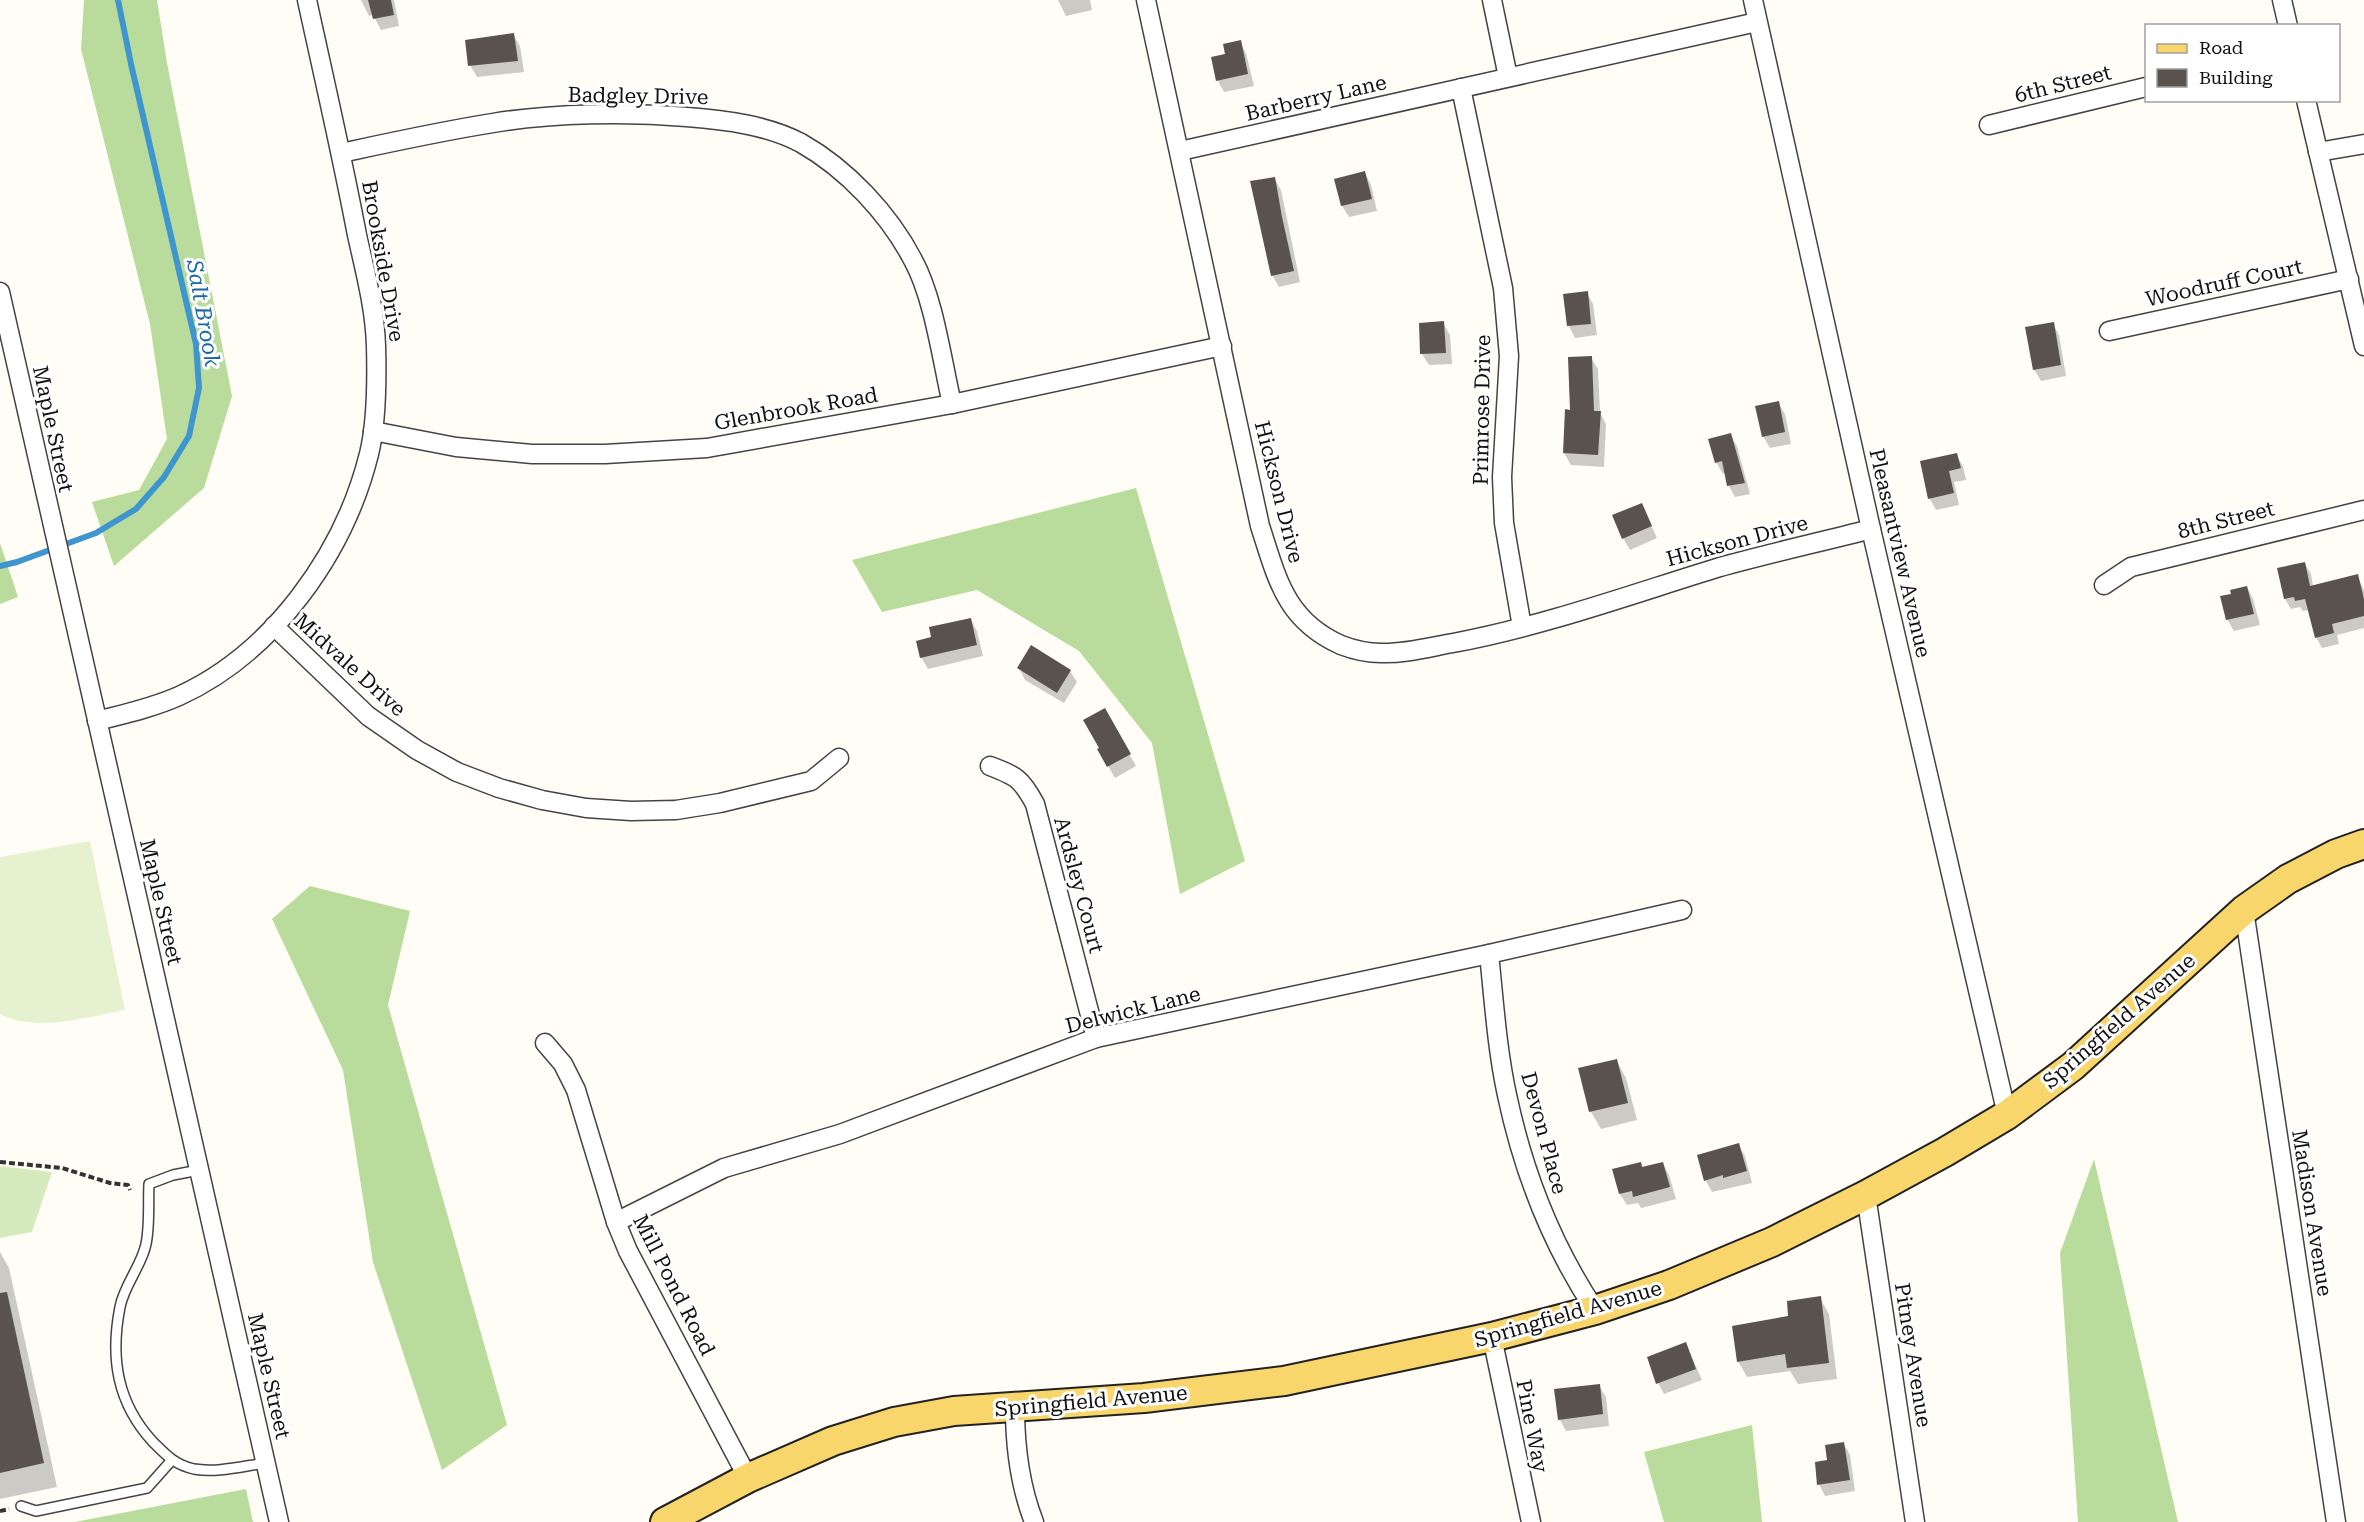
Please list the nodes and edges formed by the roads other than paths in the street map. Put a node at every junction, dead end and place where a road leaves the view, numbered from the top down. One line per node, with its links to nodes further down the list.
1 (307, 0): 16 (street, Brookside Drive)
2 (1146, 0): 14 (street, Hickson Drive)
3 (1492, 0): 8 (street)
4 (1753, 0): 6 (street, Pleasantview Avenue)
5 (2282, 0): 7 (street)
6 (1757, 22): 8 (street); 25 (street, Pleasantview Avenue)
7 (2288, 24)
8 (1508, 77): 10 (street, Barberry Lane)
9 (2145, 87): 12 (street, 6th Street)
10 (1461, 88): 14 (street, Barberry Lane); 28 (street, Primrose Drive)
11 (2306, 102): 15 (street)
12 (1989, 125)
13 (2364, 144): 15 (street)
14 (1180, 152): 20 (street, Hickson Drive)
15 (2318, 152): 17 (street)
16 (342, 153): 22 (street, Badgley Drive); 23 (street, Brookside Drive)
17 (2349, 279): 19 (street, Woodruff Court); 21 (street)
18 (0, 292): 29 (street, Maple Street)
19 (2109, 331)
20 (1222, 346): 22 (street, Glenbrook Road); 28 (street, Hickson Drive)
21 (2364, 346)
22 (952, 404): 23 (street, Glenbrook Road)
23 (373, 431): 27 (street, Brookside Drive)
24 (2364, 510): 26 (street, 8th Street)
25 (1871, 529): 28 (street, Hickson Drive); 38 (street, Pleasantview Avenue)
26 (2104, 585)
27 (274, 626): 29 (street, Brookside Drive); 30 (street, Midvale Drive)
28 (1522, 627)
29 (97, 721): 39 (street, Maple Street)
30 (839, 758)
31 (990, 766): 36 (street, Ardsley Court)
32 (2364, 844): 34 (main road, Springfield Avenue)
33 (1682, 910): 35 (street, Delwick Lane)
34 (2244, 910): 38 (main road, Springfield Avenue); 54 (street, Madison Avenue)
35 (1489, 954): 36 (street, Delwick Lane); 42 (street, Devon Place)
36 (1096, 1038): 41 (street, Delwick Lane)
37 (545, 1043): 41 (street, Mill Pond Road)
38 (2007, 1114): 40 (main road, Springfield Avenue)
39 (199, 1170): 45 (lane); 46 (street, Maple Street)
40 (1866, 1195): 42 (main road, Springfield Avenue); 53 (street, Pitney Avenue)
41 (616, 1222): 47 (street, Mill Pond Road)
42 (1595, 1310): 43 (main road, Springfield Avenue)
43 (1492, 1337): 44 (main road, Springfield Avenue); 52 (street, Pine Way)
44 (1015, 1408): 47 (main road, Springfield Avenue); 51 (street)
45 (171, 1461): 46 (lane); 48 (lane)
46 (267, 1463): 49 (street, Maple Street)
47 (748, 1478): 50 (main road, Springfield Avenue)
48 (21, 1506)
49 (279, 1522)
50 (665, 1522)
51 (1034, 1522)
52 (1531, 1522)
53 (1915, 1522)
54 (2336, 1522)

